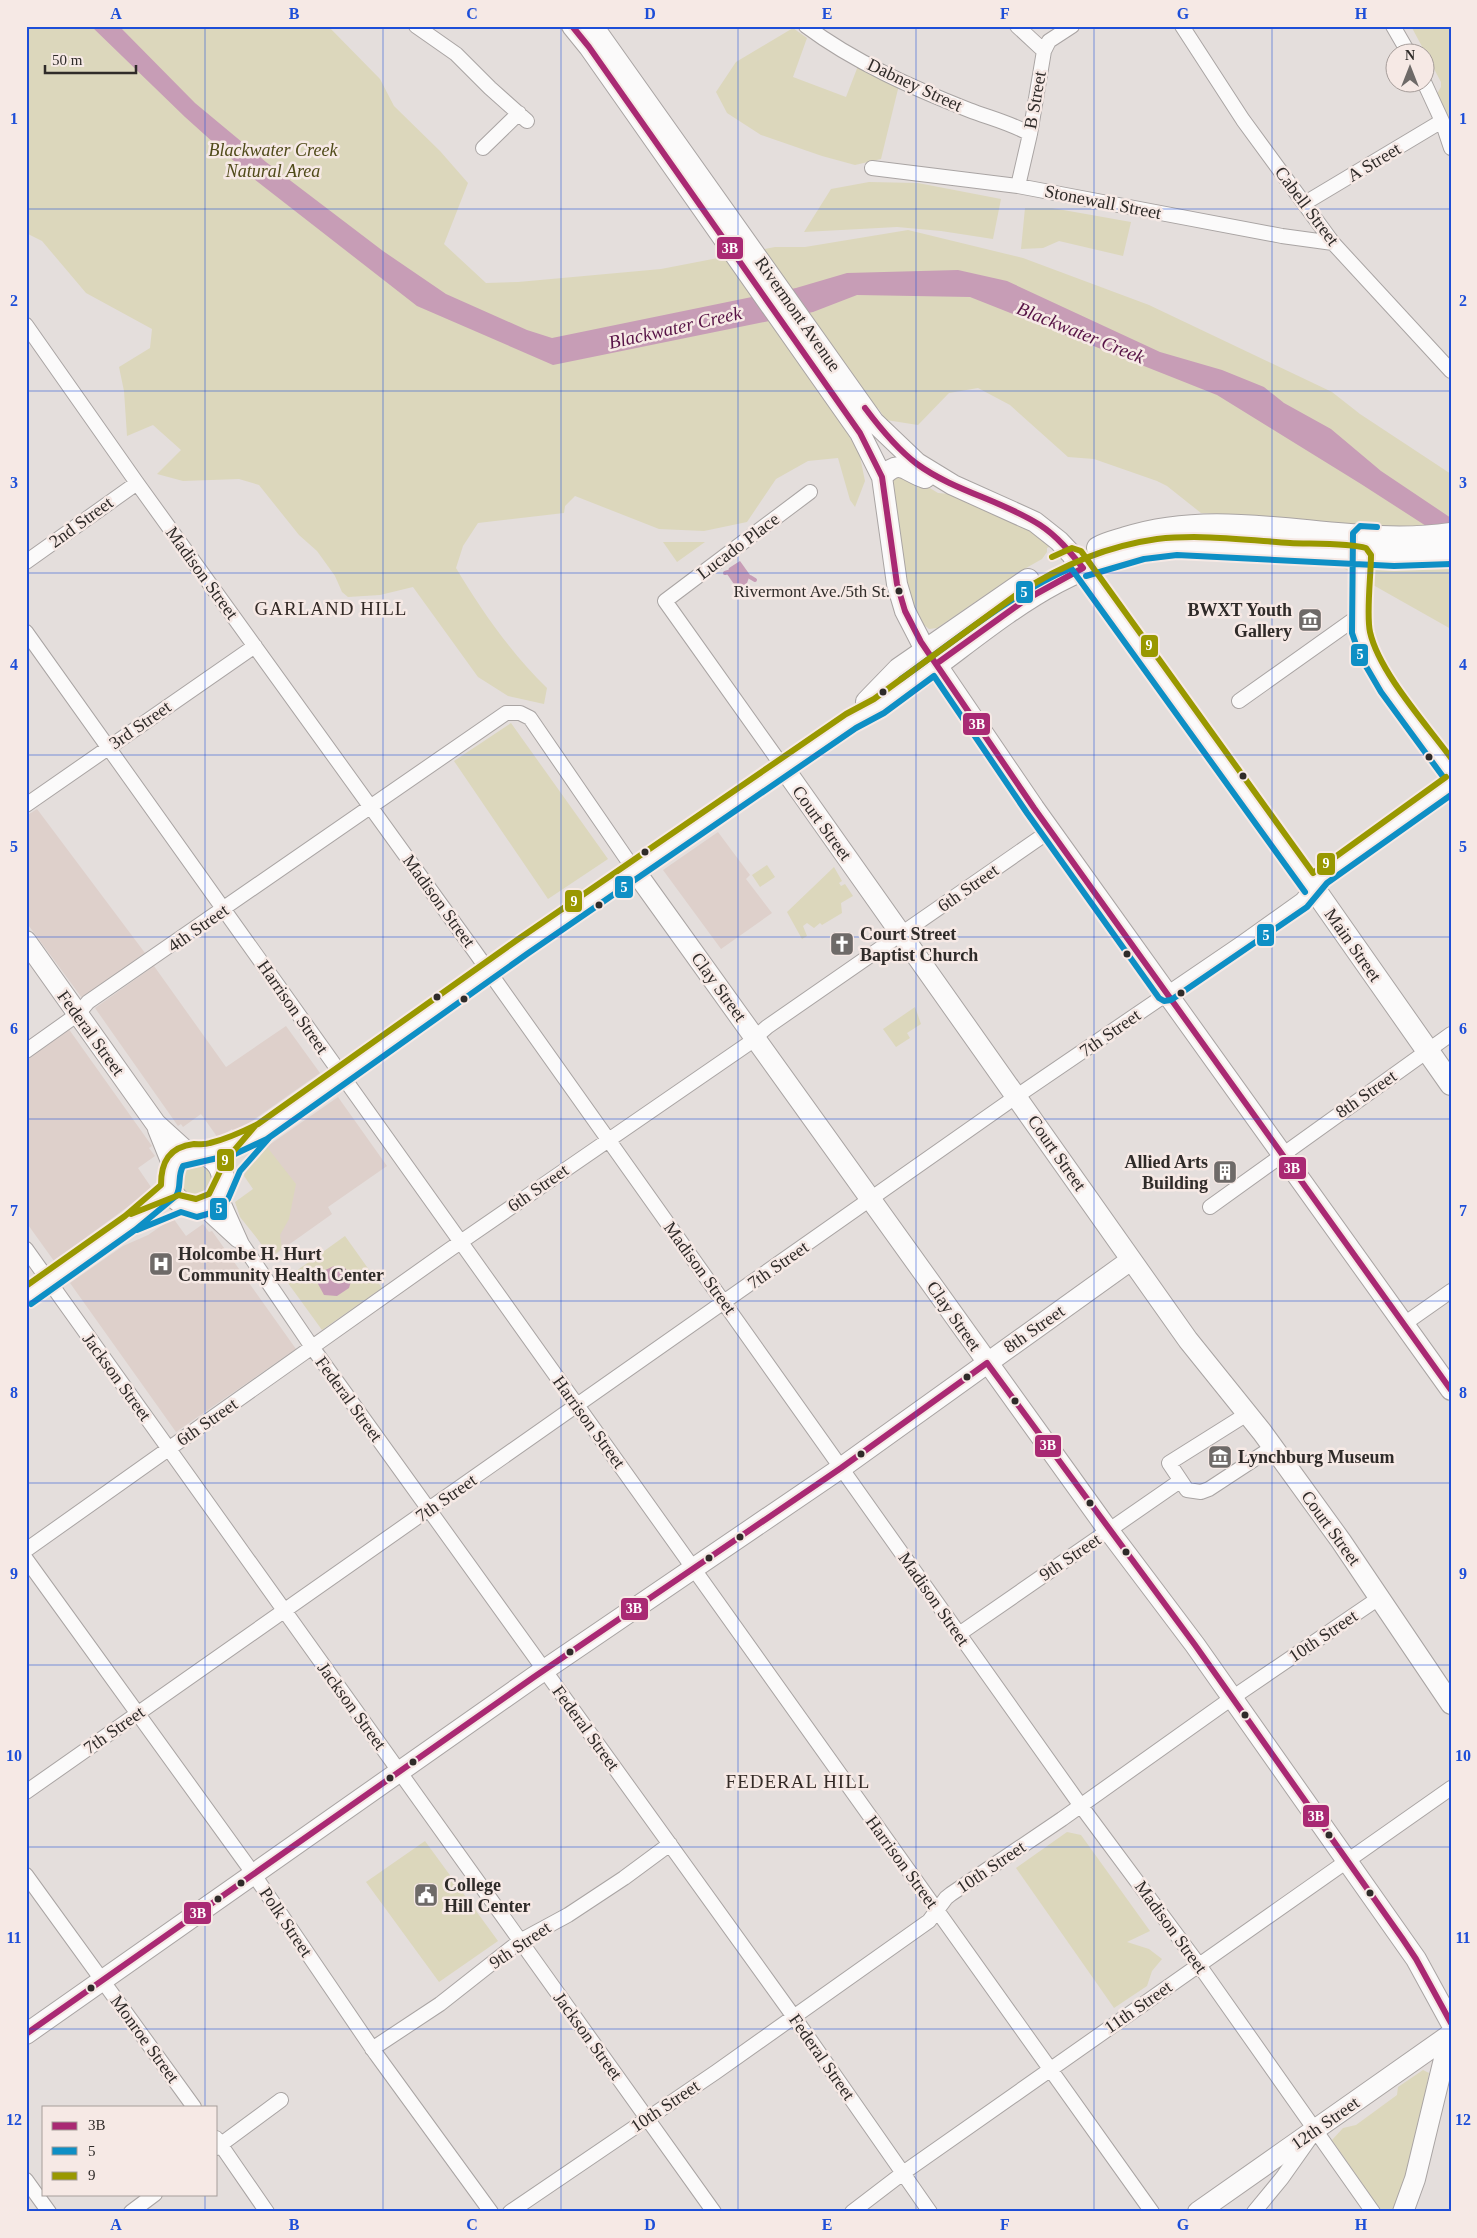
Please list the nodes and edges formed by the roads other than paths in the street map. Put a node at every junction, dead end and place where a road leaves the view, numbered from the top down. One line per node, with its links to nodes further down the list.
1 (417, 26): 14 (street)
2 (572, 26): 22 (street, Rivermont Avenue)
3 (593, 26): 22 (street, Rivermont Avenue)
4 (806, 26): 13 (street, Dabney Street)
5 (1017, 26): 10 (street)
6 (1072, 26): 10 (street, B Street)
7 (1182, 26): 18 (street, Cabell Street)
8 (1393, 26): 9 (street)
9 (1402, 42)
10 (1044, 51): 13 (street, B Street)
11 (1429, 92): 12 (street)
12 (1442, 120): 15 (street); 18 (street, A Street)
13 (1030, 134): 17 (street, B Street)
14 (483, 148)
15 (1451, 148)
16 (872, 168): 17 (street, Stonewall Street)
17 (1018, 186): 19 (street, Stonewall Street)
18 (1305, 203): 19 (street, Cabell Street)
19 (1333, 243): 21 (street, Cabell Street)
20 (26, 326): 24 (street, Madison Street)
21 (1451, 371)
22 (867, 427): 23 (street, Rivermont Avenue); 25 (street, Rivermont Avenue)
23 (882, 478): 25 (street); 36 (street, Rivermont Avenue)
24 (137, 483): 30 (street, 2nd Street); 35 (street, Madison Street)
25 (953, 484): 31 (street, Main Street)
26 (810, 492): 32 (street, Lucado Place)
27 (1451, 534): 28 (main road)
28 (1362, 545): 29 (main road); 31 (main road); 31 (main road); 33 (street)
29 (1451, 555)
30 (26, 562)
31 (1078, 563): 36 (main road); 46 (main road, Main Street)
32 (665, 600): 39 (street, Court Street)
33 (1360, 615): 37 (street); 40 (street)
34 (26, 632): 38 (street, Harrison Street)
35 (255, 646): 38 (street, 3rd Street); 43 (street, Madison Street)
36 (931, 657): 39 (main road); 44 (street, Rivermont Avenue)
37 (1240, 701)
38 (108, 748): 42 (street, 3rd Street); 47 (street, Harrison Street)
39 (783, 767): 45 (main road); 48 (street, Court Street)
40 (1451, 772)
41 (1451, 784): 46 (street, 7th Street)
42 (26, 805)
43 (370, 805): 45 (street, Clay Street); 47 (street, 4th Street); 50 (street, Madison Street)
44 (1051, 830): 48 (street, 6th Street); 51 (street, Rivermont Avenue)
45 (635, 870): 50 (main road); 54 (street, Clay Street)
46 (1312, 887): 51 (street, 7th Street); 56 (main road, Main Street)
47 (224, 909): 52 (street, 4th Street); 57 (street, Harrison Street)
48 (901, 933): 54 (street, 6th Street); 59 (street, Court Street)
49 (26, 942): 52 (street, Federal Street)
50 (490, 971): 57 (main road); 61 (street, Madison Street)
51 (1166, 993): 59 (street, 7th Street); 62 (street, Rivermont Avenue)
52 (78, 1014): 55 (street, 4th Street); 63 (street, Federal Street)
53 (1451, 1034): 56 (street, 8th Street)
54 (756, 1037): 61 (street, 6th Street); 65 (street, Clay Street)
55 (26, 1051)
56 (1427, 1051): 58 (main road, Main Street); 62 (street, 8th Street)
57 (341, 1076): 60 (main road); 68 (street, Harrison Street)
58 (1451, 1084)
59 (1017, 1096): 65 (street, 7th Street); 71 (street, Court Street)
60 (262, 1132): 63 (main road); 64 (main road)
61 (608, 1139): 68 (street, 6th Street); 75 (street, Madison Street)
62 (1283, 1156): 67 (street, 8th Street); 76 (street, Rivermont Avenue)
63 (189, 1158): 64 (main road); 66 (main road)
64 (222, 1188): 66 (main road); 69 (street, Federal Street)
65 (871, 1198): 75 (street, 7th Street); 78 (street, Clay Street)
66 (184, 1200): 69 (street, Federal Street); 72 (main road)
67 (1210, 1207)
68 (460, 1243): 77 (street, 6th Street); 80 (street, Harrison Street)
69 (242, 1244): 77 (street, Federal Street)
70 (26, 1250): 72 (street, Jackson Street)
71 (1132, 1260): 78 (street, 8th Street); 81 (street, Court Street)
72 (49, 1280): 74 (main road); 83 (street, Jackson Street)
73 (1451, 1291): 76 (street)
74 (26, 1297)
75 (724, 1302): 80 (street, 7th Street); 84 (street, Madison Street)
76 (1404, 1324): 79 (street, Rivermont Avenue)
77 (312, 1347): 83 (street, 6th Street); 86 (street, Federal Street)
78 (987, 1363): 84 (street, 8th Street); 87 (street, Clay Street)
79 (1451, 1390)
80 (577, 1406): 86 (street, 7th Street); 90 (street, Harrison Street)
81 (1247, 1414): 82 (street, Court Street); 85 (street)
82 (1273, 1447): 85 (street); 91 (street, Court Street)
83 (169, 1449): 88 (street, 6th Street); 92 (street, Jackson Street)
84 (842, 1468): 90 (street, 8th Street); 93 (street, Madison Street)
85 (1180, 1481): 87 (street, 9th Street)
86 (429, 1510): 92 (street, 7th Street); 94 (street, Federal Street)
87 (1109, 1531): 93 (street, 9th Street); 95 (street, Clay Street)
88 (26, 1550)
89 (26, 1559): 97 (street, Polk Street)
90 (693, 1568): 94 (street, 8th Street); 106 (street, Harrison Street)
91 (1379, 1598): 95 (street, 10th Street); 96 (street, Court Street)
92 (283, 1611): 97 (street, 7th Street); 98 (street, Jackson Street)
93 (959, 1634): 101 (street, Madison Street)
94 (544, 1671): 98 (street, 8th Street); 102 (street, Federal Street)
95 (1232, 1698): 101 (street, 10th Street); 103 (street, Clay Street)
96 (1451, 1704)
97 (138, 1712): 100 (street, 7th Street); 104 (street, Polk Street)
98 (400, 1772): 104 (street, 8th Street); 107 (street, Jackson Street)
99 (1451, 1788): 103 (street, 11th Street)
100 (26, 1792)
101 (1081, 1806): 106 (street, 10th Street); 108 (street, Madison Street)
102 (670, 1844): 107 (street, 9th Street); 110 (street, Federal Street)
103 (1346, 1860): 108 (street, 11th Street); 111 (street, Clay Street)
104 (253, 1874): 109 (street, 8th Street); 115 (street, Polk Street)
105 (26, 1875): 109 (street, Monroe Street)
106 (936, 1910): 110 (street, 10th Street); 116 (street, Harrison Street)
107 (520, 1941): 115 (street, 9th Street); 119 (street, Jackson Street)
108 (1199, 1965): 116 (street, 11th Street); 120 (street, Madison Street)
109 (102, 1980): 112 (street, 8th Street); 118 (street, Monroe Street)
110 (794, 2017): 119 (street, 10th Street); 122 (street, Federal Street)
111 (1451, 2023)
112 (26, 2034)
113 (1451, 2034): 120 (street, 12th Street)
114 (1451, 2042): 137 (street)
115 (372, 2049): 128 (street, Polk Street)
116 (1050, 2070): 122 (street, 11th Street); 133 (street, Harrison Street)
117 (280, 2100): 121 (street)
118 (193, 2106)
119 (647, 2119): 129 (street, 10th Street); 130 (street, Jackson Street)
120 (1316, 2130): 134 (street, 12th Street); 135 (street); 136 (street, Madison Street)
121 (218, 2143): 127 (street)
122 (903, 2173): 131 (street, 11th Street); 132 (street, Federal Street)
123 (26, 2180): 125 (street)
124 (152, 2196): 126 (street)
125 (48, 2212)
126 (131, 2212)
127 (267, 2212)
128 (491, 2212)
129 (510, 2212)
130 (714, 2212)
131 (852, 2212)
132 (930, 2212)
133 (1152, 2212)
134 (1198, 2212)
135 (1254, 2212)
136 (1373, 2212)
137 (1403, 2212)

